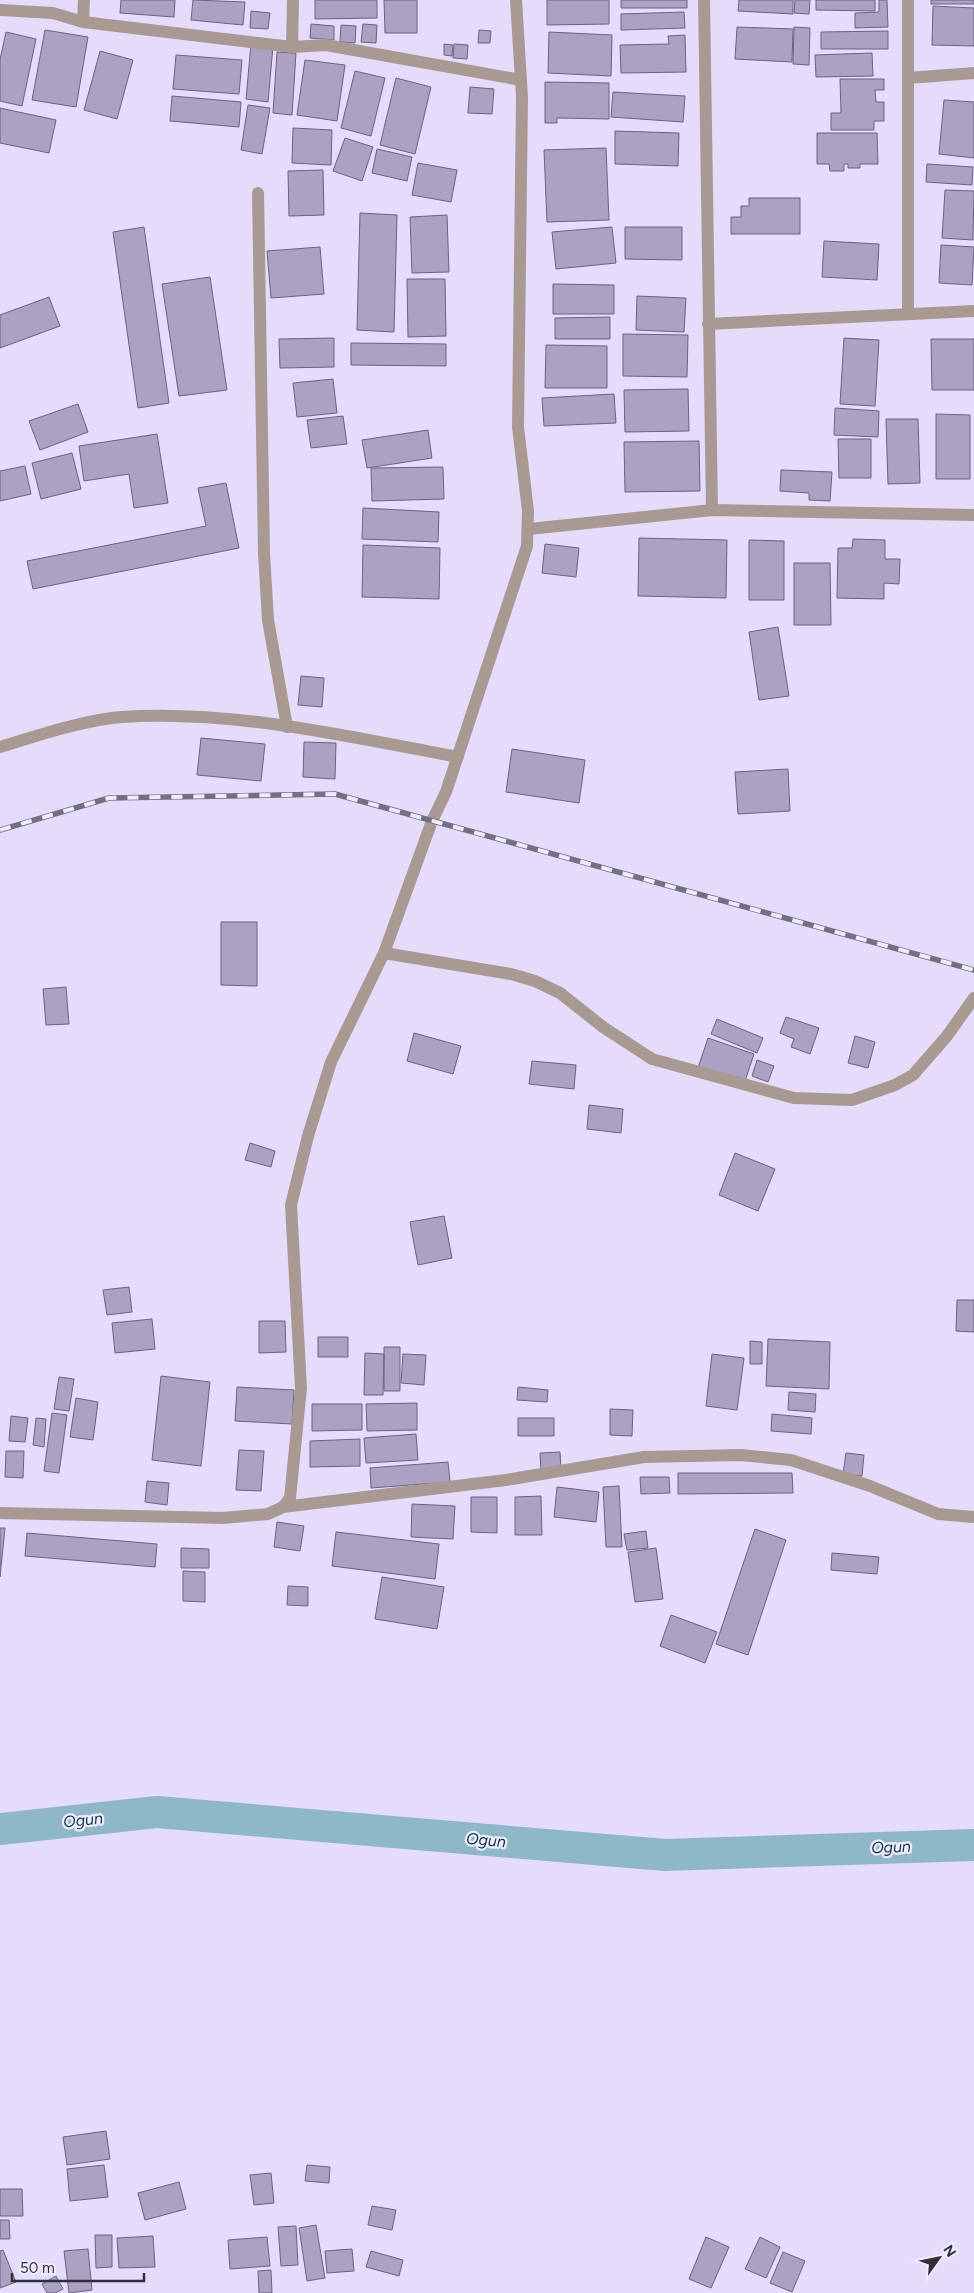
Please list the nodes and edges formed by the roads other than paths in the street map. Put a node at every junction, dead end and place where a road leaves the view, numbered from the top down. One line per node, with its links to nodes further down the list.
1 (84, 0): 7 (street)
2 (293, 0): 8 (street)
3 (516, 0): 11 (street)
4 (704, 0): 15 (street)
5 (908, 0): 10 (street)
6 (0, 10): 7 (street)
7 (83, 22): 8 (street)
8 (292, 47): 11 (street)
9 (974, 73): 10 (street)
10 (908, 78): 14 (street)
11 (521, 80): 18 (street)
12 (258, 193): 19 (street)
13 (974, 311): 14 (street)
14 (908, 314): 15 (street)
15 (708, 324): 16 (street)
16 (712, 510): 17 (street); 18 (street)
17 (974, 515)
18 (528, 529): 21 (street)
19 (287, 727): 20 (street); 21 (street)
20 (0, 748)
21 (458, 756): 22 (street)
22 (384, 953): 23 (street); 24 (street)
23 (974, 998)
24 (283, 1507): 25 (street); 26 (street)
25 (0, 1513)
26 (974, 1517)

